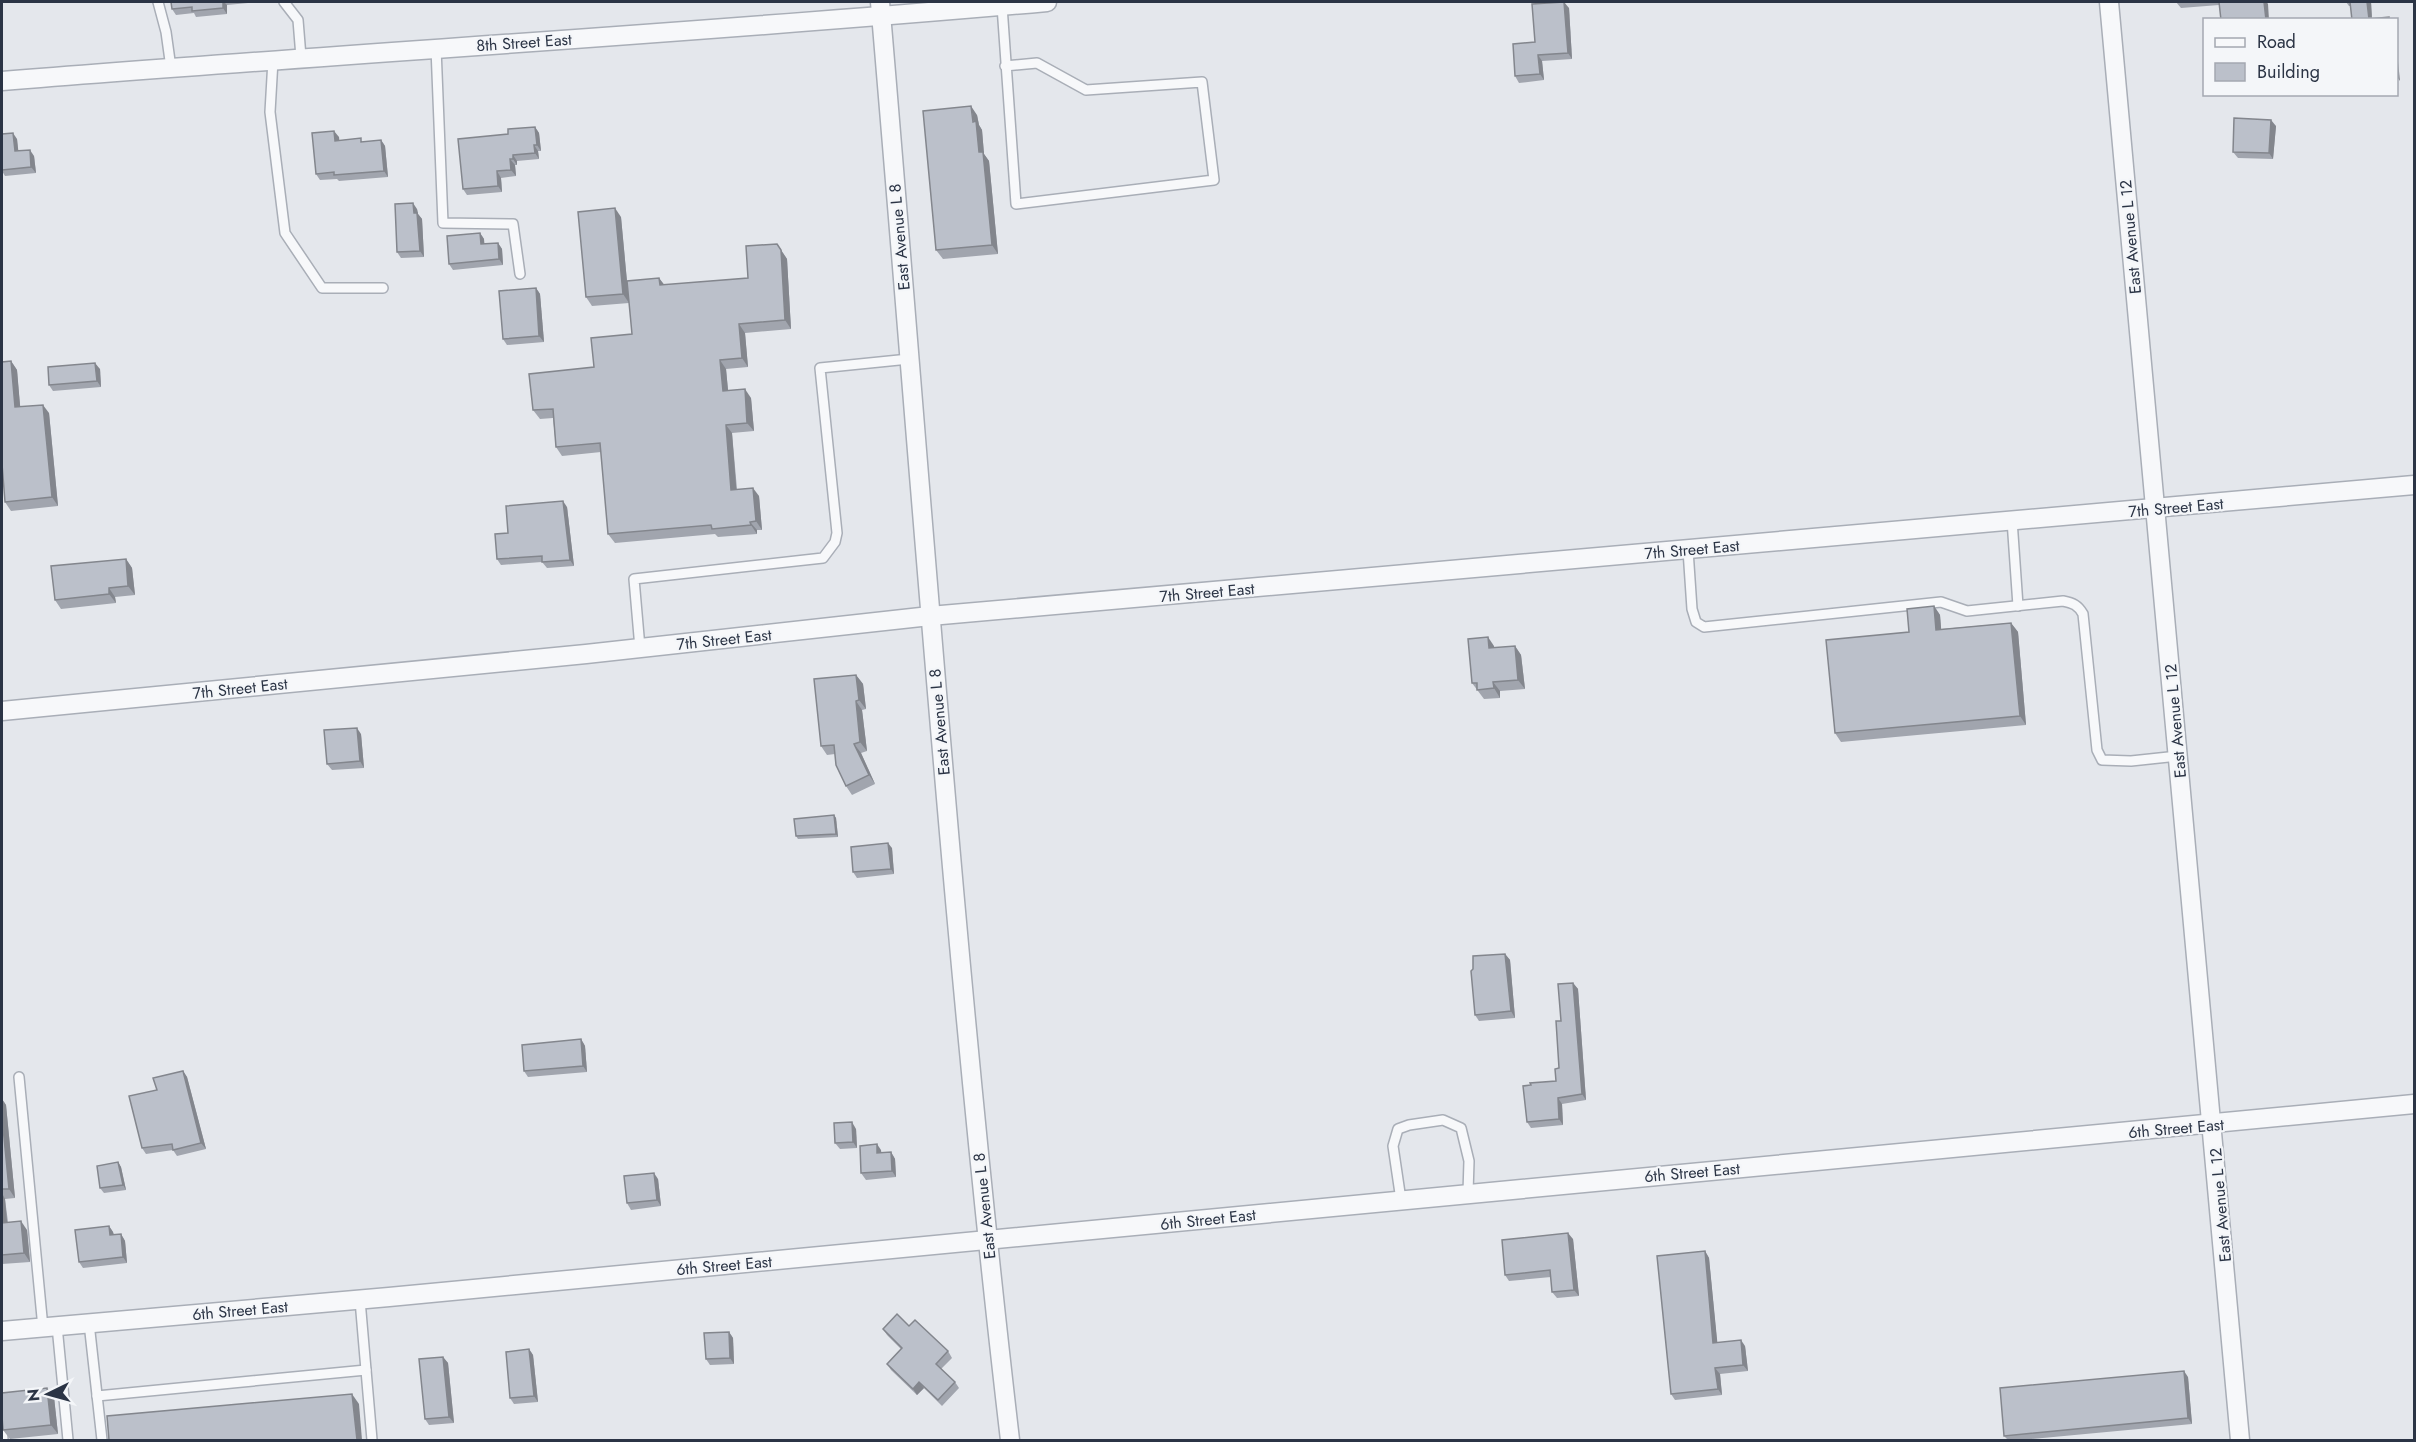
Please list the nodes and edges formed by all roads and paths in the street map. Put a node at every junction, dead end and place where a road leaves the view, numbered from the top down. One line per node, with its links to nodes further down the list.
1 (158, 2): 11 (lane)
2 (284, 2): 8 (lane)
3 (1047, 2): 5 (street, 8th Street East)
4 (2109, 2): 17 (street, East Avenue L 12)
5 (1002, 6): 6 (street, 8th Street East); 10 (lane)
6 (881, 9): 7 (street, 8th Street East); 15 (street, East Avenue L 8)
7 (436, 48): 8 (street, 8th Street East); 13 (lane)
8 (301, 57): 9 (street, 8th Street East)
9 (273, 60): 11 (street, 8th Street East); 14 (lane)
10 (1005, 66): 10 (lane)
11 (171, 68): 12 (street, 8th Street East)
12 (2, 81)
13 (520, 274)
14 (383, 288)
15 (909, 359): 21 (street, East Avenue L 8); 22 (lane)
16 (2415, 485): 17 (street, 7th Street East)
17 (2155, 509): 18 (street, 7th Street East); 24 (street, East Avenue L 12)
18 (2012, 520): 19 (street, 7th Street East); 20 (lane)
19 (1688, 550): 20 (lane); 21 (street, 7th Street East)
20 (2018, 606): 24 (lane)
21 (930, 616): 22 (street, 7th Street East); 30 (street, East Avenue L 8)
22 (640, 648): 23 (street, 7th Street East)
23 (2, 711)
24 (2178, 756): 27 (street, East Avenue L 12)
25 (19, 1077): 33 (lane)
26 (2415, 1104): 27 (street, 6th Street East)
27 (2212, 1125): 28 (street, 6th Street East); 43 (street, East Avenue L 12)
28 (1468, 1193): 29 (street, 6th Street East); 29 (lane)
29 (1401, 1200): 30 (street, 6th Street East)
30 (987, 1240): 31 (street, 6th Street East); 42 (street, East Avenue L 8)
31 (360, 1300): 32 (street, 6th Street East); 35 (lane)
32 (89, 1323): 33 (street, 6th Street East); 36 (lane)
33 (50, 1327): 34 (street, 6th Street East); 39 (lane)
34 (2, 1331)
35 (366, 1370): 36 (lane); 41 (lane)
36 (97, 1396): 40 (lane)
37 (2, 1425): 38 (lane)
38 (3, 1440)
39 (69, 1440)
40 (102, 1440)
41 (372, 1440)
42 (1010, 1440)
43 (2241, 1440)

